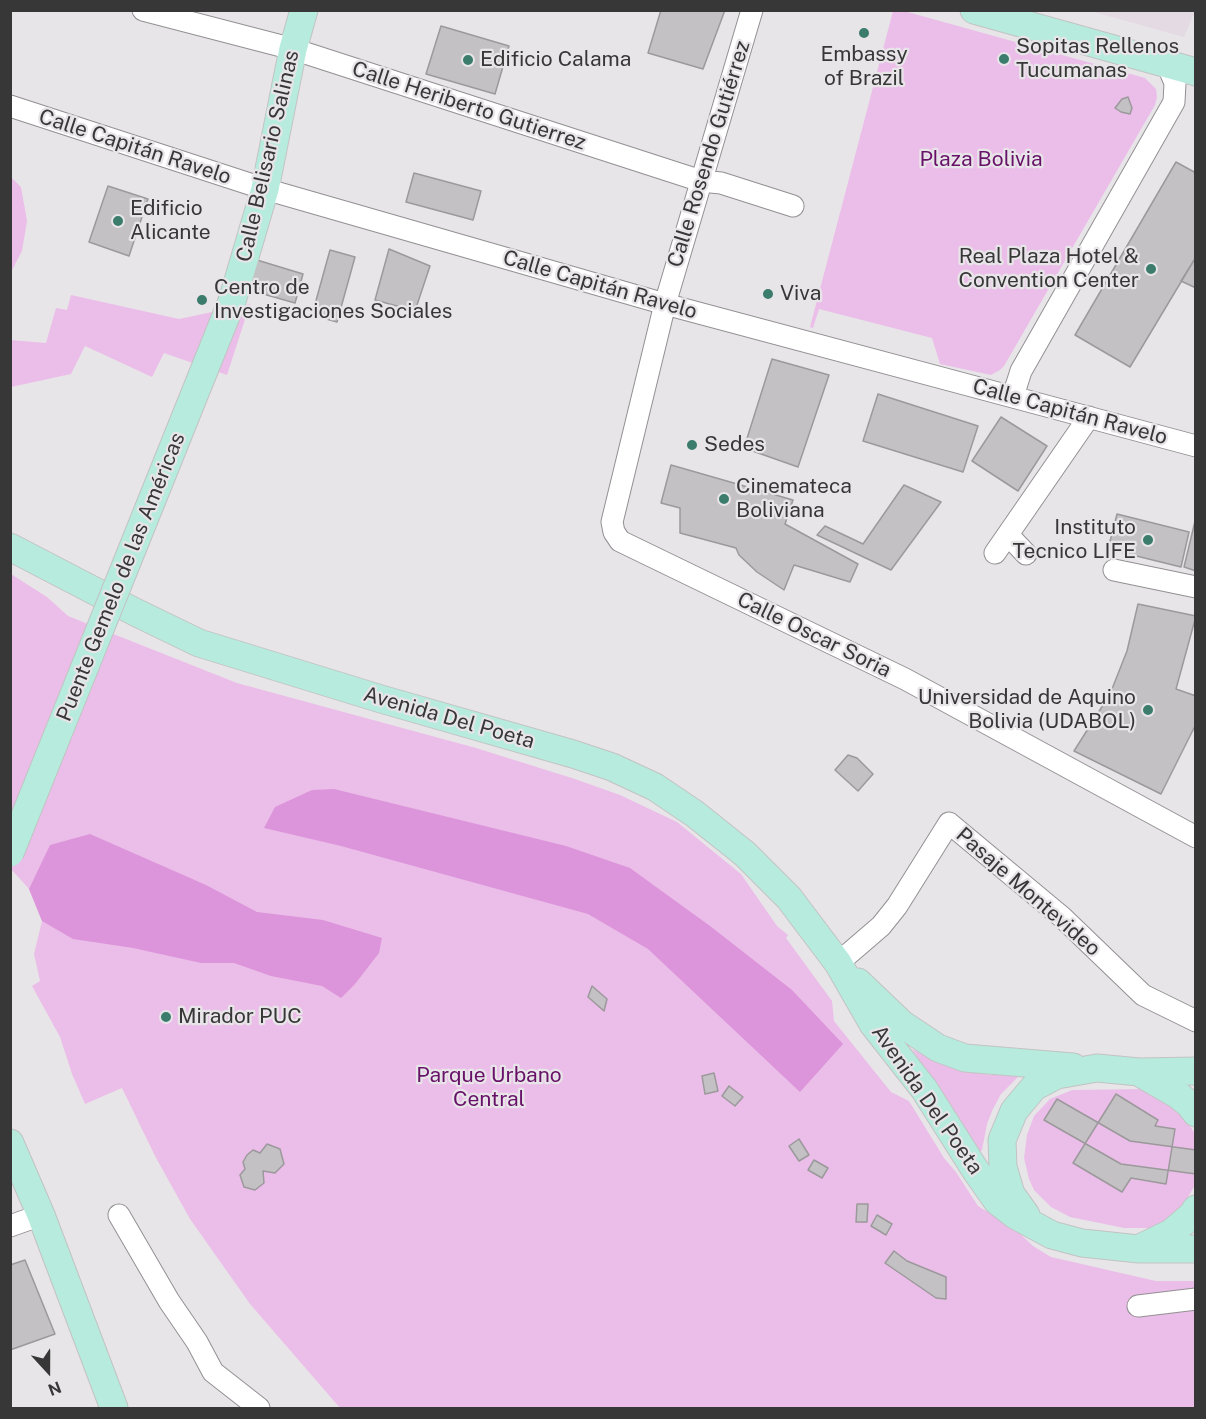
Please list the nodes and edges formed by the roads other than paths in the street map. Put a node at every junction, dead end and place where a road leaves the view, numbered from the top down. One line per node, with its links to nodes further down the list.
1 (143, 10): 5 (street, Calle Heriberto Gutierrez)
2 (304, 10): 5 (main road, Calle Belisario Salinas)
3 (752, 10): 9 (street, Calle Rosendo Gutiérrez)
4 (974, 10): 6 (main road)
5 (293, 49): 9 (street, Calle Heriberto Gutierrez); 10 (main road, Calle Belisario Salinas)
6 (1168, 66): 7 (main road); 14 (street)
7 (1196, 72)
8 (10, 106): 10 (street, Calle Capitán Ravelo)
9 (701, 181): 11 (street, Calle Heriberto Gutierrez); 13 (street, Calle Rosendo Gutiérrez)
10 (265, 189): 12 (main road, Calle Belisario Salinas); 13 (street, Calle Capitán Ravelo)
11 (793, 206)
12 (232, 301): 25 (main road, Puente Gemelo de las Américas, bridge)
13 (665, 304): 14 (street, Calle Capitán Ravelo); 18 (street, Calle Rosendo Gutiérrez)
14 (1012, 396): 15 (street, Calle Capitán Ravelo)
15 (1089, 417): 16 (street, Calle Capitán Ravelo); 17 (street)
16 (1196, 446)
17 (1008, 535): 20 (street); 21 (street)
18 (620, 541): 24 (street, Calle Oscar Soria)
19 (10, 547): 26 (main road, Avenida Del Poeta)
20 (995, 553)
21 (1026, 554)
22 (1114, 570): 23 (street)
23 (1196, 587)
24 (1196, 837)
25 (10, 853)
26 (838, 963): 27 (street, Pasaje Montevideo); 28 (main road, Avenida Del Poeta); 36 (main road, Avenida Del Poeta)
27 (1196, 1021)
28 (1096, 1068): 30 (main road); 36 (main road)
29 (1196, 1071): 30 (main road)
30 (1139, 1072): 31 (main road)
31 (1196, 1113)
32 (10, 1143): 34 (main road)
33 (1196, 1209): 38 (main road)
34 (41, 1215): 37 (street); 42 (main road)
35 (119, 1215): 43 (street)
36 (1032, 1224): 38 (main road, Avenida Del Poeta)
37 (10, 1226)
38 (1139, 1249): 39 (main road)
39 (1196, 1249)
40 (1196, 1299): 41 (street)
41 (1138, 1306)
42 (114, 1408)
43 (259, 1408)

